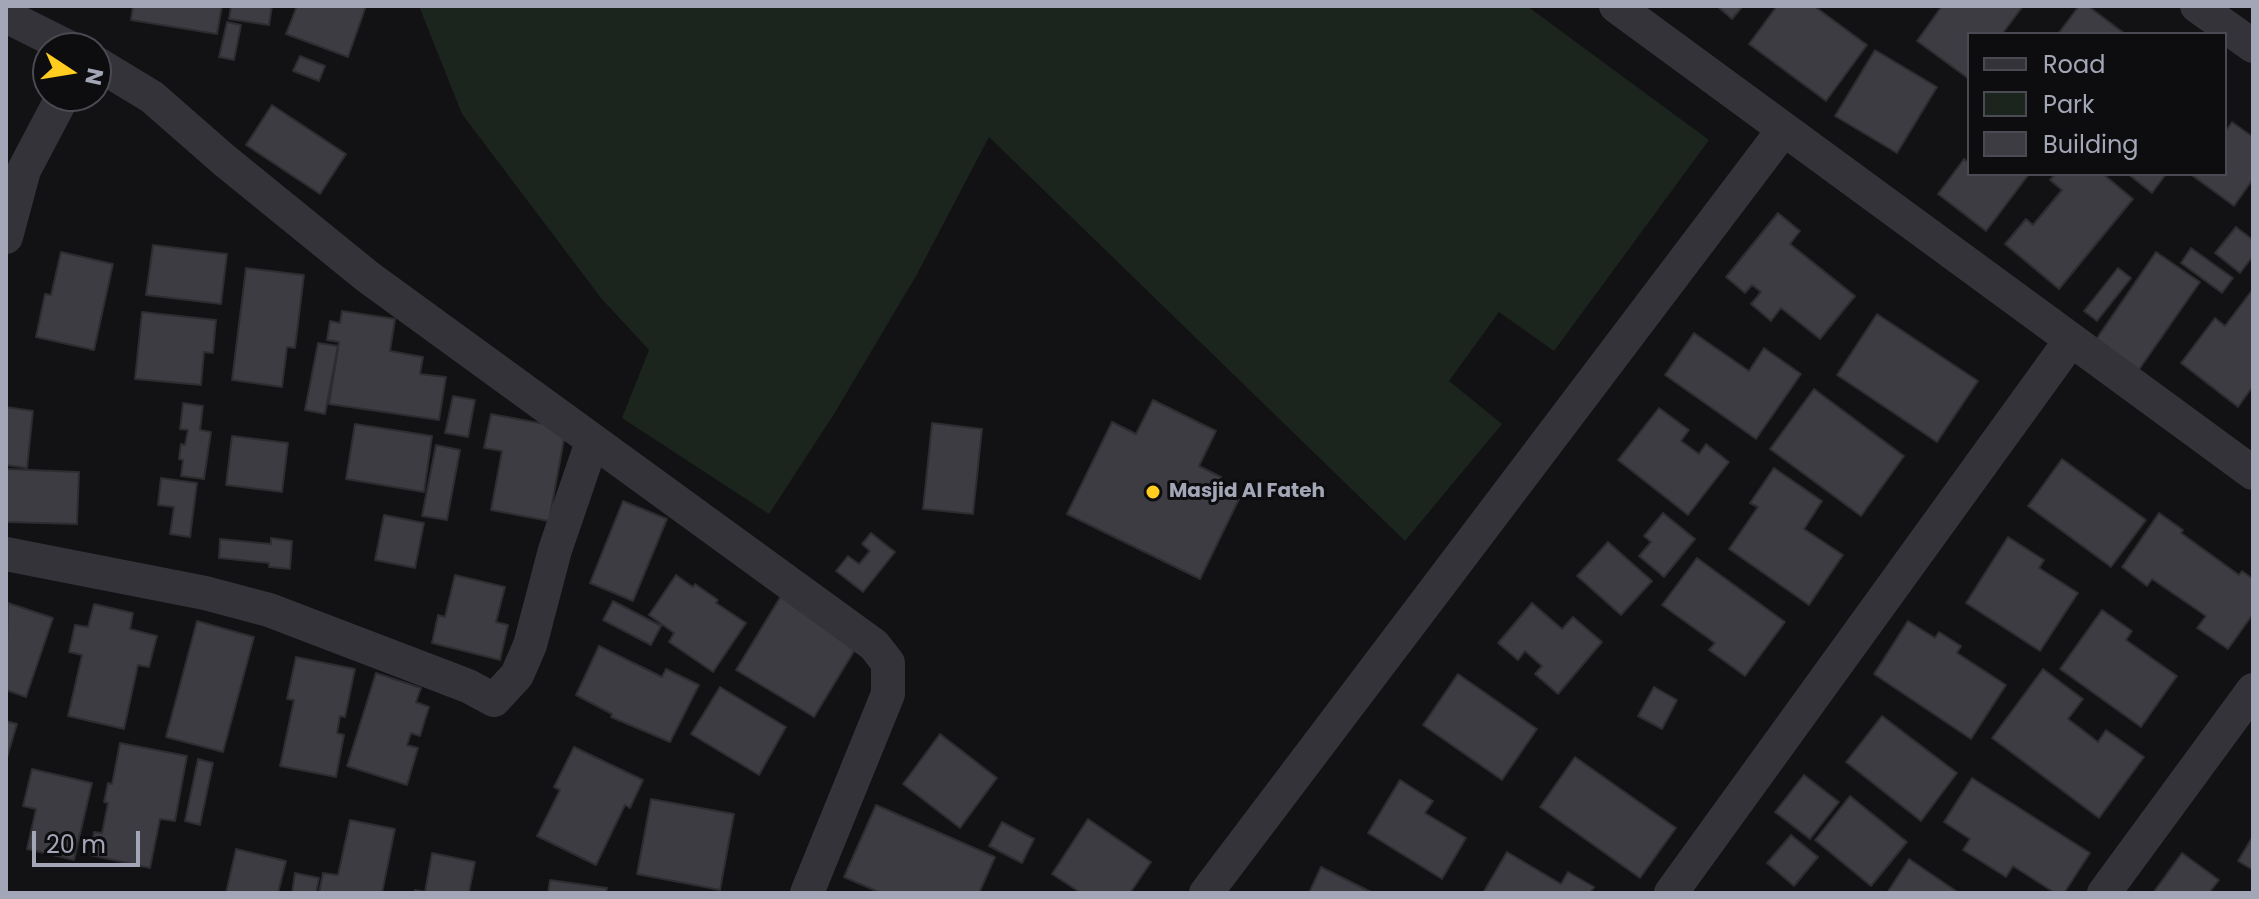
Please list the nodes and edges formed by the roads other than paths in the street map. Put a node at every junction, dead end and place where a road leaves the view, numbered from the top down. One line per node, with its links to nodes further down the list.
1 (1616, 6): 8 (street)
2 (2197, 6): 5 (street)
3 (6, 16): 4 (street)
4 (38, 32)
5 (2253, 46)
6 (112, 73): 11 (street)
7 (55, 112): 9 (street)
8 (1784, 129): 10 (street); 16 (street)
9 (6, 237)
10 (2071, 340): 12 (street); 17 (street)
11 (592, 442): 13 (street); 15 (street)
12 (2253, 473)
13 (6, 554)
14 (2253, 690): 18 (street)
15 (807, 893)
16 (1206, 893)
17 (1671, 893)
18 (2104, 893)

